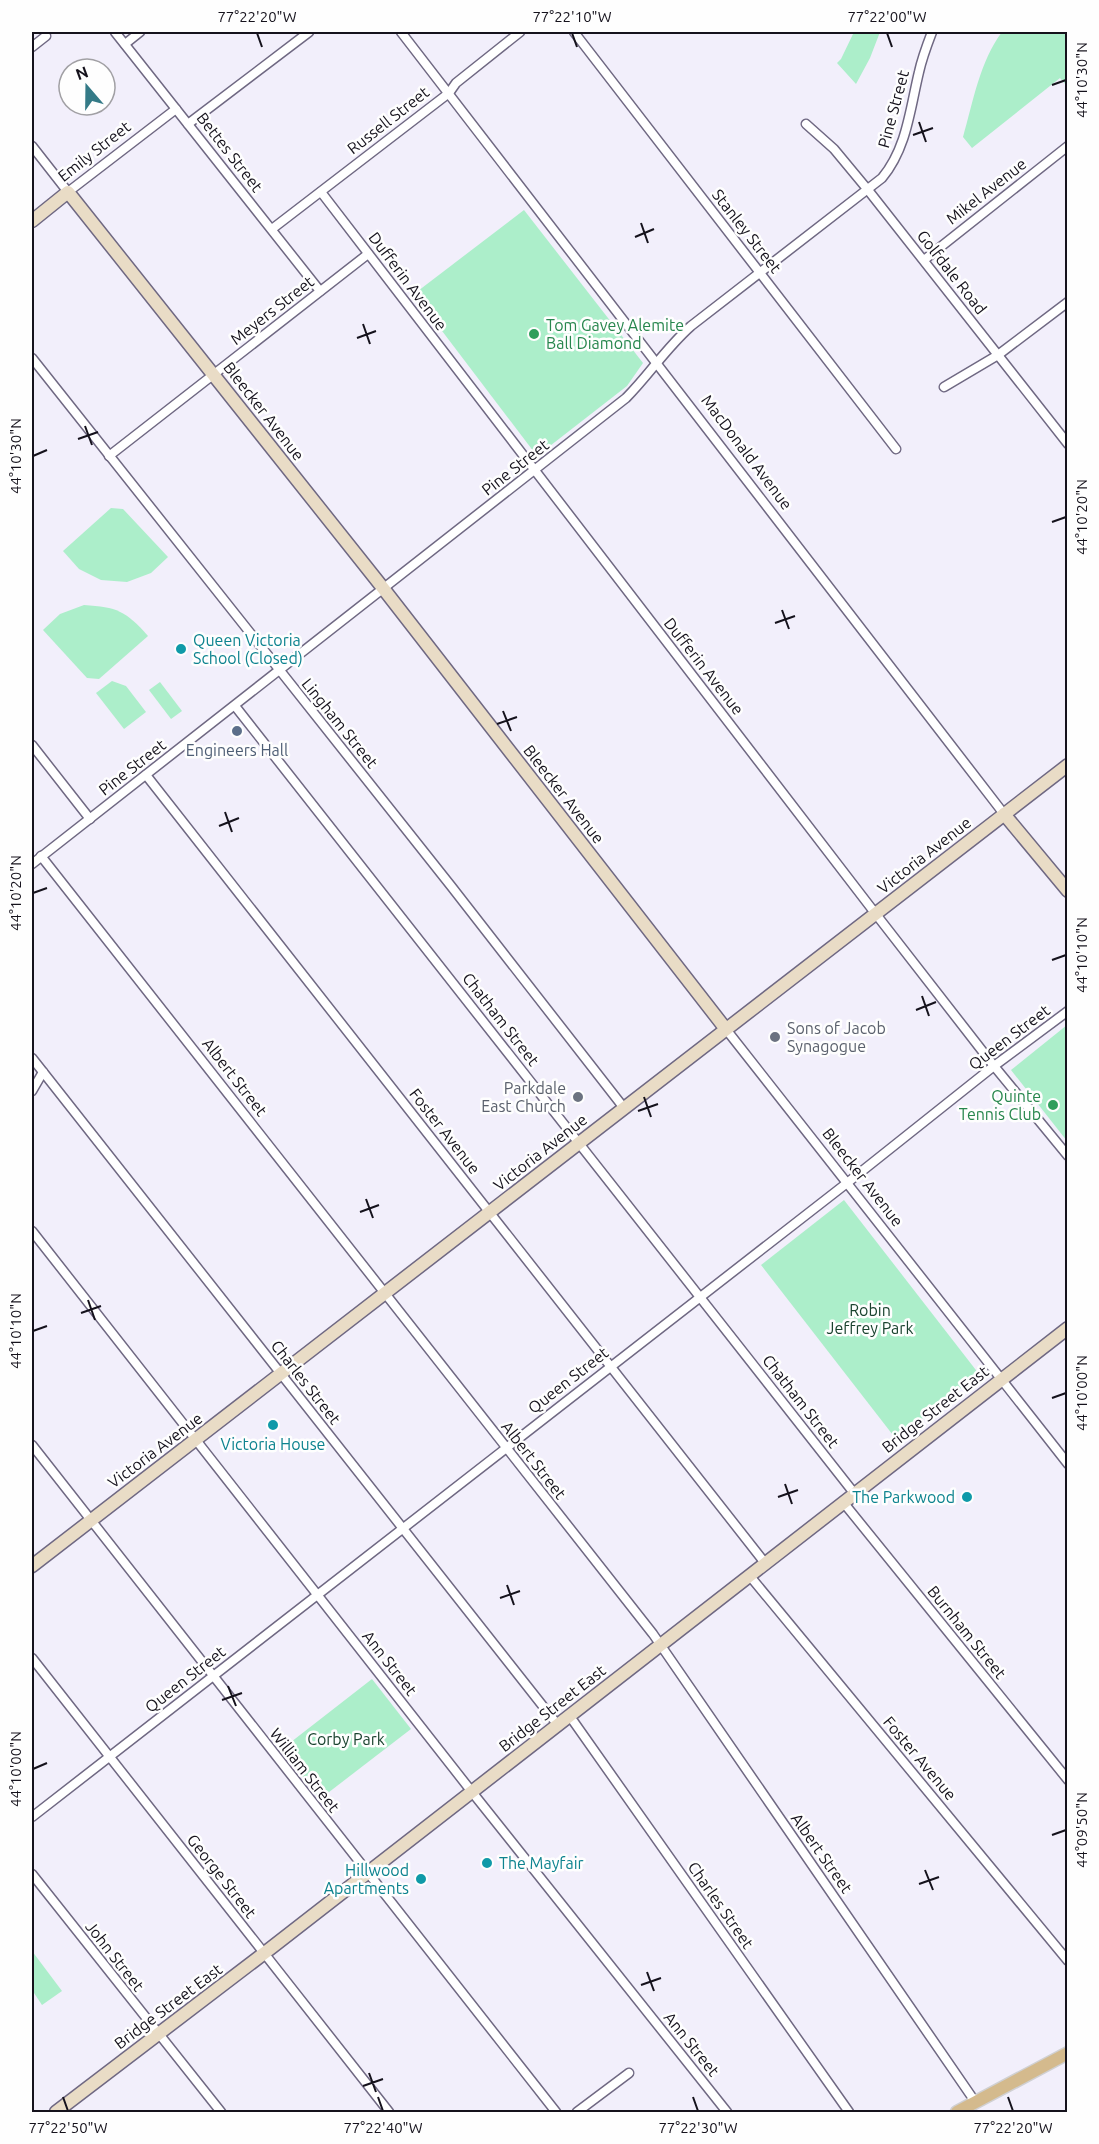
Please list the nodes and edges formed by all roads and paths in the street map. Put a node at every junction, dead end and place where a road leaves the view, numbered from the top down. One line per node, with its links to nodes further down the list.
1 (115, 32): 9 (street, Bettes Street)
2 (140, 32): 9 (street)
3 (309, 32): 14 (street)
4 (401, 32): 11 (street, MacDonald Avenue)
5 (520, 32): 11 (street, Russell Street)
6 (574, 32): 24 (street, Stanley Street)
7 (933, 32): 17 (street, Pine Street)
8 (46, 36): 10 (street)
9 (125, 44): 12 (street, Bettes Street)
10 (32, 47)
11 (449, 93): 19 (street, Russell Street); 29 (street, MacDonald Avenue)
12 (176, 109): 14 (street, Bettes Street); 18 (street, Emily Street)
13 (806, 123): 17 (street, Golfdale Road)
14 (188, 124): 21 (street, Bettes Street)
15 (32, 146): 18 (street, Bleecker Avenue)
16 (1068, 146): 23 (street, Mikel Avenue)
17 (868, 190): 23 (street, Golfdale Road); 24 (street, Pine Street)
18 (68, 192): 20 (street, Emily Street); 30 (street, Bleecker Avenue)
19 (321, 192): 21 (street, Russell Street); 22 (street, Dufferin Avenue)
20 (32, 221)
21 (272, 229): 25 (street, Bettes Street)
22 (368, 254): 25 (street, Meyers Street); 35 (street, Dufferin Avenue)
23 (924, 260): 27 (street, Golfdale Road)
24 (760, 273): 29 (street, Pine Street); 33 (street, Stanley Street)
25 (320, 291): 30 (street, Meyers Street)
26 (1068, 302): 27 (street)
27 (998, 355): 31 (street); 32 (street, Golfdale Road)
28 (32, 358): 34 (street, Lingham Street)
29 (657, 362): 35 (street, Pine Street); 42 (street, MacDonald Avenue)
30 (214, 375): 34 (street, Meyers Street); 36 (street, Bleecker Avenue)
31 (944, 387)
32 (1068, 444)
33 (896, 449)
34 (108, 456): 37 (street, Lingham Street)
35 (535, 471): 36 (street, Pine Street); 47 (street, Dufferin Avenue)
36 (384, 589): 37 (street, Pine Street); 49 (street, Bleecker Avenue)
37 (279, 671): 38 (street, Pine Street); 54 (street, Lingham Street)
38 (234, 706): 41 (street, Pine Street); 55 (street, Chatham Street)
39 (32, 745): 43 (street)
40 (1068, 765): 42 (street, Victoria Avenue)
41 (146, 775): 43 (street, Pine Street); 58 (street, Foster Avenue)
42 (1004, 814): 46 (street, MacDonald Avenue); 47 (street, Victoria Avenue)
43 (90, 819): 44 (street, Pine Street)
44 (42, 856): 45 (street, Pine Street); 60 (street, Albert Street)
45 (32, 864)
46 (1068, 891)
47 (875, 913): 49 (street, Victoria Avenue); 51 (street, Dufferin Avenue)
48 (1068, 1011): 51 (street, Queen Street)
49 (725, 1028): 54 (street, Victoria Avenue); 57 (street, Bleecker Avenue)
50 (32, 1058): 52 (street, Charles Street)
51 (994, 1066): 56 (street, Dufferin Avenue); 57 (street, Queen Street)
52 (43, 1072): 53 (street); 64 (street, Charles Street)
53 (32, 1091)
54 (624, 1108): 55 (street, Victoria Avenue)
55 (579, 1143): 58 (street, Victoria Avenue); 61 (street, Chatham Street)
56 (1068, 1156)
57 (847, 1183): 61 (street, Queen Street); 65 (street, Bleecker Avenue)
58 (490, 1212): 60 (street, Victoria Avenue); 63 (street, Foster Avenue)
59 (32, 1231): 66 (street, Ann Street)
60 (385, 1293): 64 (street, Victoria Avenue); 68 (street, Albert Street)
61 (700, 1297): 63 (street, Queen Street); 70 (street, Chatham Street)
62 (1068, 1328): 65 (street, Bridge Street East)
63 (610, 1366): 68 (street, Queen Street); 74 (street, Foster Avenue)
64 (281, 1374): 66 (street, Victoria Avenue); 73 (street, Charles Street)
65 (1000, 1379): 69 (street, Bleecker Avenue); 70 (street, Bridge Street East)
66 (196, 1439): 72 (street, Victoria Avenue); 77 (street, Ann Street)
67 (32, 1445): 72 (street, William Street)
68 (505, 1448): 73 (street, Queen Street); 78 (street, Albert Street)
69 (1068, 1464)
70 (854, 1493): 71 (street, Bridge Street East)
71 (843, 1502): 74 (street, Bridge Street East); 84 (street, Burnham Street)
72 (91, 1520): 75 (street, Victoria Avenue); 80 (street, William Street)
73 (402, 1528): 77 (street, Queen Street); 82 (street, Charles Street)
74 (765, 1563): 76 (street, Bridge Street East)
75 (32, 1566)
76 (749, 1575): 78 (street, Bridge Street East); 90 (street, Foster Avenue)
77 (317, 1594): 80 (street, Queen Street); 85 (street, Ann Street)
78 (660, 1645): 81 (street, Bridge Street East); 94 (street, Albert Street)
79 (32, 1658): 83 (street, George Street)
80 (213, 1676): 83 (street, Queen Street); 87 (street, William Street)
81 (569, 1715): 82 (street, Bridge Street East); 101 (street, Charles Street)
82 (557, 1724): 85 (street, Bridge Street East)
83 (109, 1757): 86 (street, Queen Street); 89 (street, George Street)
84 (1068, 1780)
85 (472, 1792): 87 (street, Bridge Street East); 100 (street, Ann Street)
86 (32, 1817)
87 (367, 1873): 89 (street, Bridge Street East); 98 (street, William Street)
88 (32, 1874): 91 (street, John Street)
89 (264, 1954): 91 (street, Bridge Street East); 97 (street, George Street)
90 (1068, 1961)
91 (158, 2034): 95 (street, Bridge Street East); 96 (street, John Street)
92 (1068, 2052): 94 (main road)
93 (629, 2073): 99 (street)
94 (976, 2103): 102 (main road)
95 (56, 2112)
96 (221, 2112)
97 (389, 2112)
98 (556, 2112)
99 (577, 2112)
100 (727, 2112)
101 (849, 2112)
102 (957, 2112)

